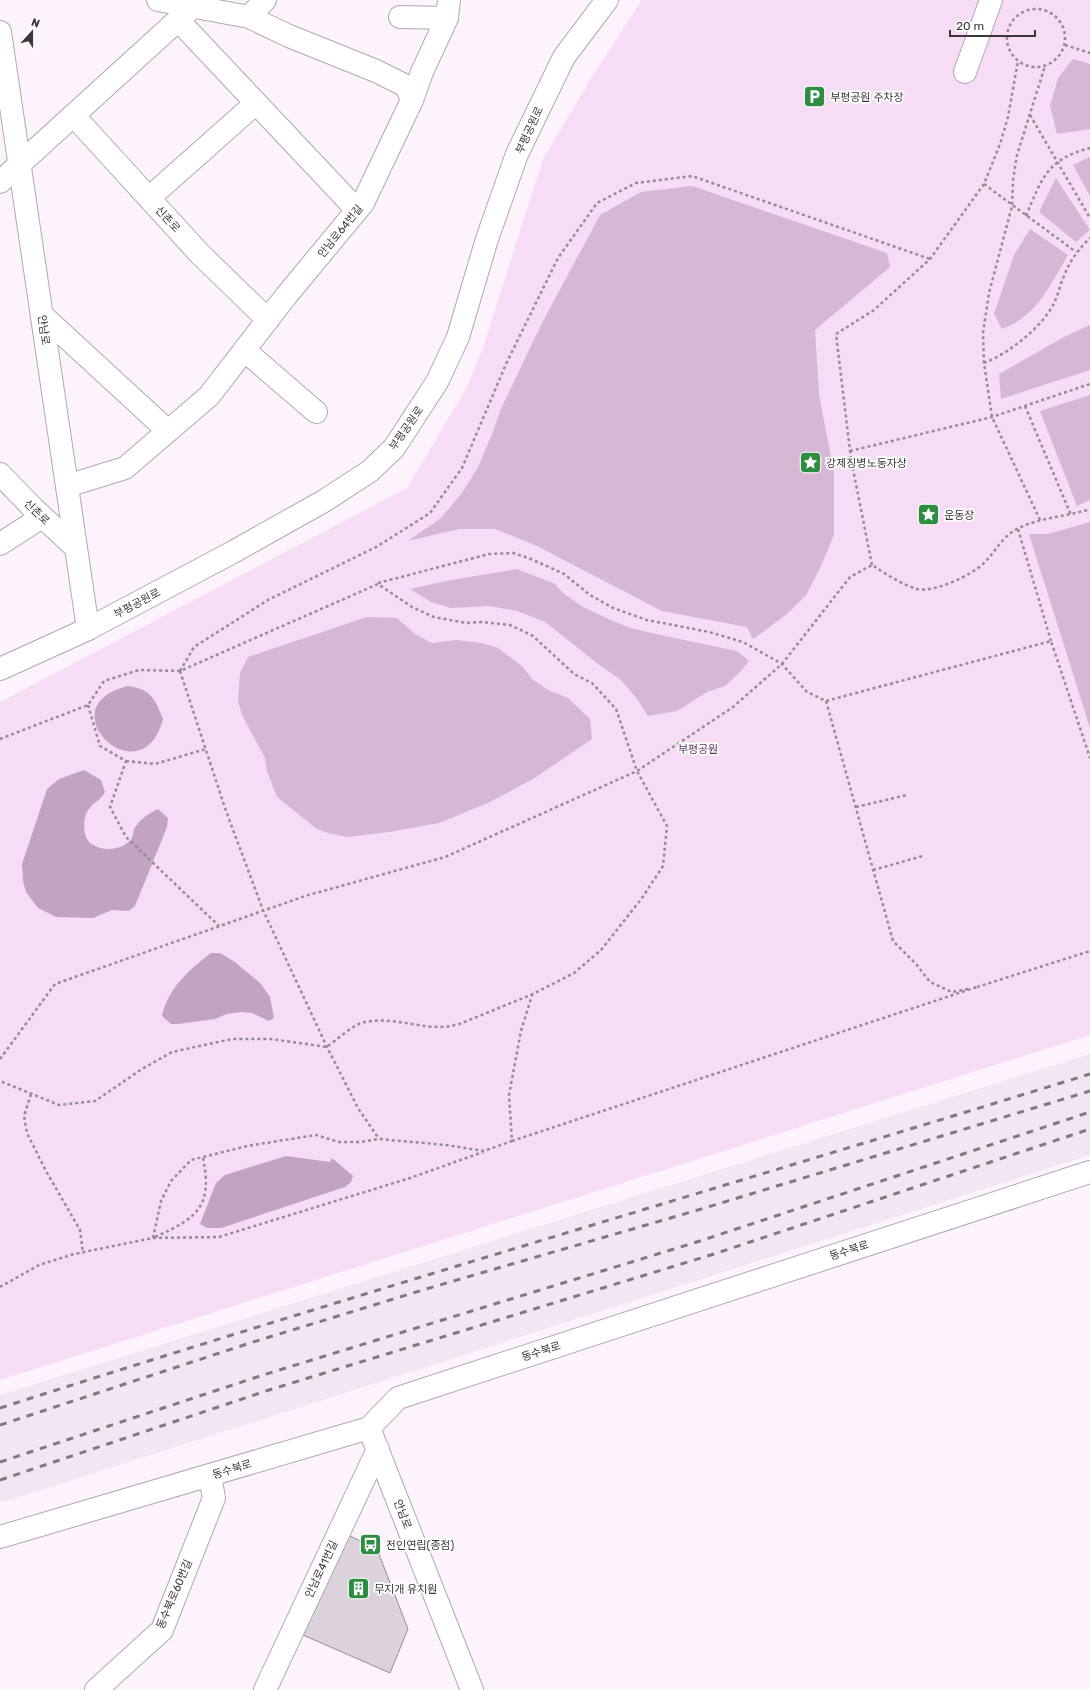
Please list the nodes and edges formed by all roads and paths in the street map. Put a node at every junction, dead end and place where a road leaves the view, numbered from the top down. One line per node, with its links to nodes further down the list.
1 (158, 0): 6 (street)
2 (265, 0): 7 (street)
3 (606, 0): 53 (street, 부평공원로)
4 (990, 0): 14 (street)
5 (448, 9): 8 (street); 15 (street, 안남로64번길)
6 (184, 14): 7 (street); 16 (street); 18 (street)
7 (249, 17): 15 (street)
8 (400, 17)
9 (0, 32): 21 (street, 안남로)
10 (1065, 45): 11 (path); 12 (path); 13 (path)
11 (1090, 53)
12 (1018, 61): 13 (path); 23 (path)
13 (1045, 66): 17 (path)
14 (965, 72)
15 (412, 100): 26 (street, 안남로64번길)
16 (256, 103): 24 (street); 26 (street)
17 (1030, 114): 20 (path); 25 (path)
18 (73, 115): 21 (street); 24 (street, 신촌로)
19 (1090, 148): 20 (path)
20 (1057, 161): 27 (path); 28 (path)
21 (19, 163): 22 (street); 32 (street, 안남로)
22 (0, 182)
23 (984, 184): 25 (path); 31 (path)
24 (149, 198): 33 (street, 신촌로)
25 (1012, 206): 27 (path); 35 (path)
26 (357, 210): 33 (street, 안남로64번길)
27 (1026, 216): 30 (path)
28 (1090, 218)
29 (1090, 238): 30 (path)
30 (1076, 252): 35 (path)
31 (930, 259): 41 (path); 57 (path)
32 (42, 315): 40 (street); 43 (street, 안남로)
33 (268, 320): 34 (street, 안남로64번길)
34 (244, 350): 38 (street); 40 (street, 안남로64번길)
35 (984, 364): 39 (path)
36 (1090, 384): 37 (path)
37 (1025, 406): 39 (path); 45 (path)
38 (316, 412)
39 (992, 417): 41 (path); 47 (path)
40 (168, 431): 43 (street, 안남로64번길)
41 (850, 452): 51 (path)
42 (0, 474): 46 (street, 신촌로)
43 (67, 486): 50 (street, 안남로)
44 (1090, 509): 45 (path)
45 (1071, 515): 47 (path)
46 (42, 517): 49 (street); 50 (street, 신촌로)
47 (1040, 520): 48 (path)
48 (1018, 529): 51 (path); 54 (path)
49 (0, 544)
50 (76, 548): 53 (street, 안남로)
51 (872, 565): 55 (path)
52 (378, 584): 55 (path); 57 (path); 64 (path)
53 (88, 629): 56 (street, 부평공원로)
54 (1051, 641): 58 (path); 62 (path)
55 (782, 664): 58 (path); 64 (path)
56 (0, 669)
57 (180, 671): 59 (path); 61 (path)
58 (826, 701): 66 (path)
59 (88, 705): 60 (path); 63 (path)
60 (0, 739)
61 (206, 749): 63 (path); 69 (path)
62 (1090, 758)
63 (126, 761): 70 (path)
64 (637, 771): 69 (path); 73 (path)
65 (907, 795): 66 (path)
66 (856, 807): 68 (path)
67 (923, 856): 68 (path)
68 (873, 870): 72 (path)
69 (263, 910): 70 (path); 74 (path)
70 (219, 926): 75 (path)
71 (1090, 951): 72 (path)
72 (977, 987): 79 (path)
73 (532, 994): 74 (path); 79 (path)
74 (327, 1047): 77 (path); 78 (path)
75 (0, 1059)
76 (0, 1081): 77 (path)
77 (31, 1094): 84 (path)
78 (379, 1139): 80 (path); 81 (path)
79 (512, 1141): 80 (path)
80 (484, 1151): 83 (path)
81 (203, 1158): 83 (path); 83 (path)
82 (1090, 1172): 86 (street, 동수북로)
83 (153, 1238): 84 (path)
84 (83, 1253): 85 (path)
85 (0, 1287)
86 (369, 1428): 87 (street, 안남로); 88 (street, 동수북로)
87 (378, 1449): 91 (street, 안남로41번길); 92 (street, 안남로)
88 (210, 1476): 89 (street, 동수북로); 90 (street, 동수북로60번길)
89 (0, 1537)
90 (96, 1690)
91 (265, 1690)
92 (472, 1690)

